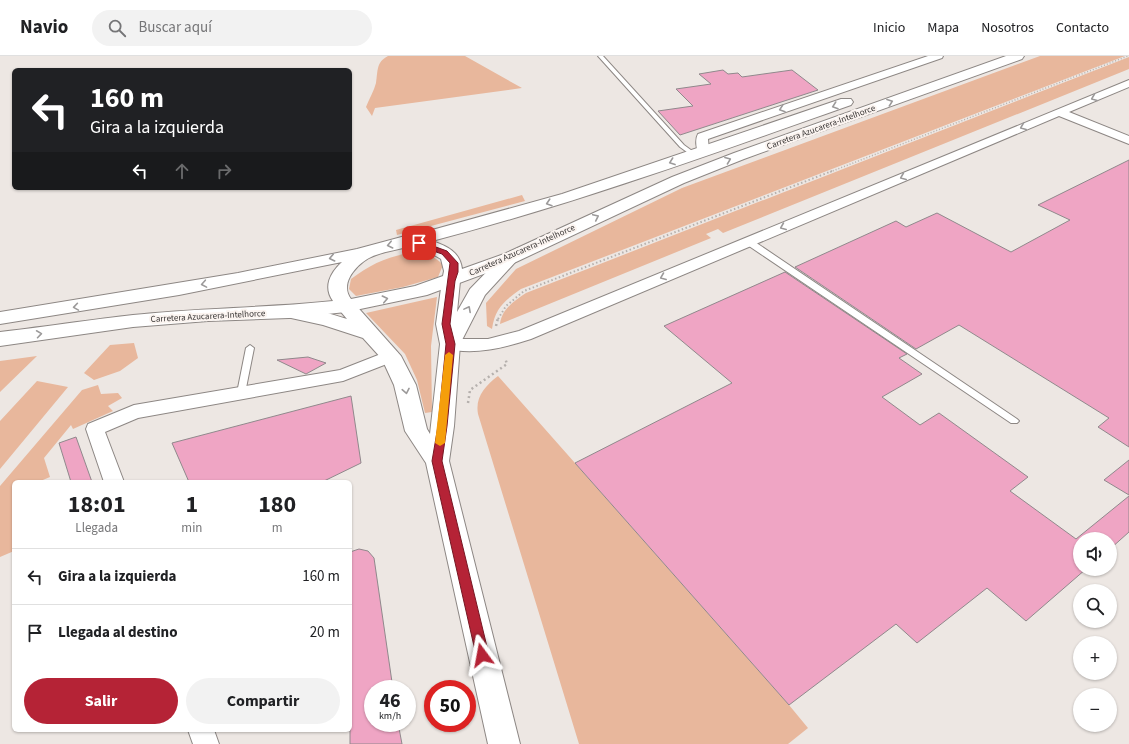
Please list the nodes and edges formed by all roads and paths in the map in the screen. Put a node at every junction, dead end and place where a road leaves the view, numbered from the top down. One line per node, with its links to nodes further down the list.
1 (600, 56): 9 (lane)
2 (938, 56): 9 (street, one-way to 9)
3 (977, 56): 9 (main road, Carretera Azucarera-Intelhorce, one-way to 9)
4 (1018, 56): 13 (main road, Carretera Azucarera-Intelhorce, one-way to 4)
5 (1128, 56): 20 (path)
6 (1129, 83): 7 (street, one-way to 7)
7 (1059, 112): 8 (street); 11 (street, one-way to 11)
8 (1129, 140)
9 (698, 153): 10 (main road, Carretera Azucarera-Intelhorce, one-way to 10)
10 (409, 240): 12 (main road, Carretera Azucarera-Intelhorce, one-way to 12); 14 (main road)
11 (749, 242): 20 (street, one-way to 20); 26 (lane)
12 (370, 250): 15 (main road); 17 (main road, Carretera Azucarera-Intelhorce, one-way to 17)
13 (510, 258): 14 (main road, Carretera Azucarera-Intelhorce); 21 (main road, one-way to 13)
14 (451, 281): 15 (main road, Carretera Azucarera-Intelhorce, one-way to 14); 21 (main road)
15 (346, 306): 16 (main road, Carretera Azucarera-Intelhorce); 18 (main road)
16 (289, 312): 18 (main road); 19 (main road, Carretera Azucarera-Intelhorce, one-way to 16)
17 (0, 318)
18 (371, 333): 23 (main road)
19 (0, 339)
20 (500, 343): 21 (street); 25 (path)
21 (450, 344): 27 (main road)
22 (250, 348): 24 (lane)
23 (391, 356): 24 (street); 27 (main road, one-way to 27)
24 (241, 393): 28 (street)
25 (468, 406)
26 (1014, 421)
27 (437, 461): 31 (main road)
28 (113, 480)
29 (202, 732): 30 (street)
30 (206, 744)
31 (504, 744)

